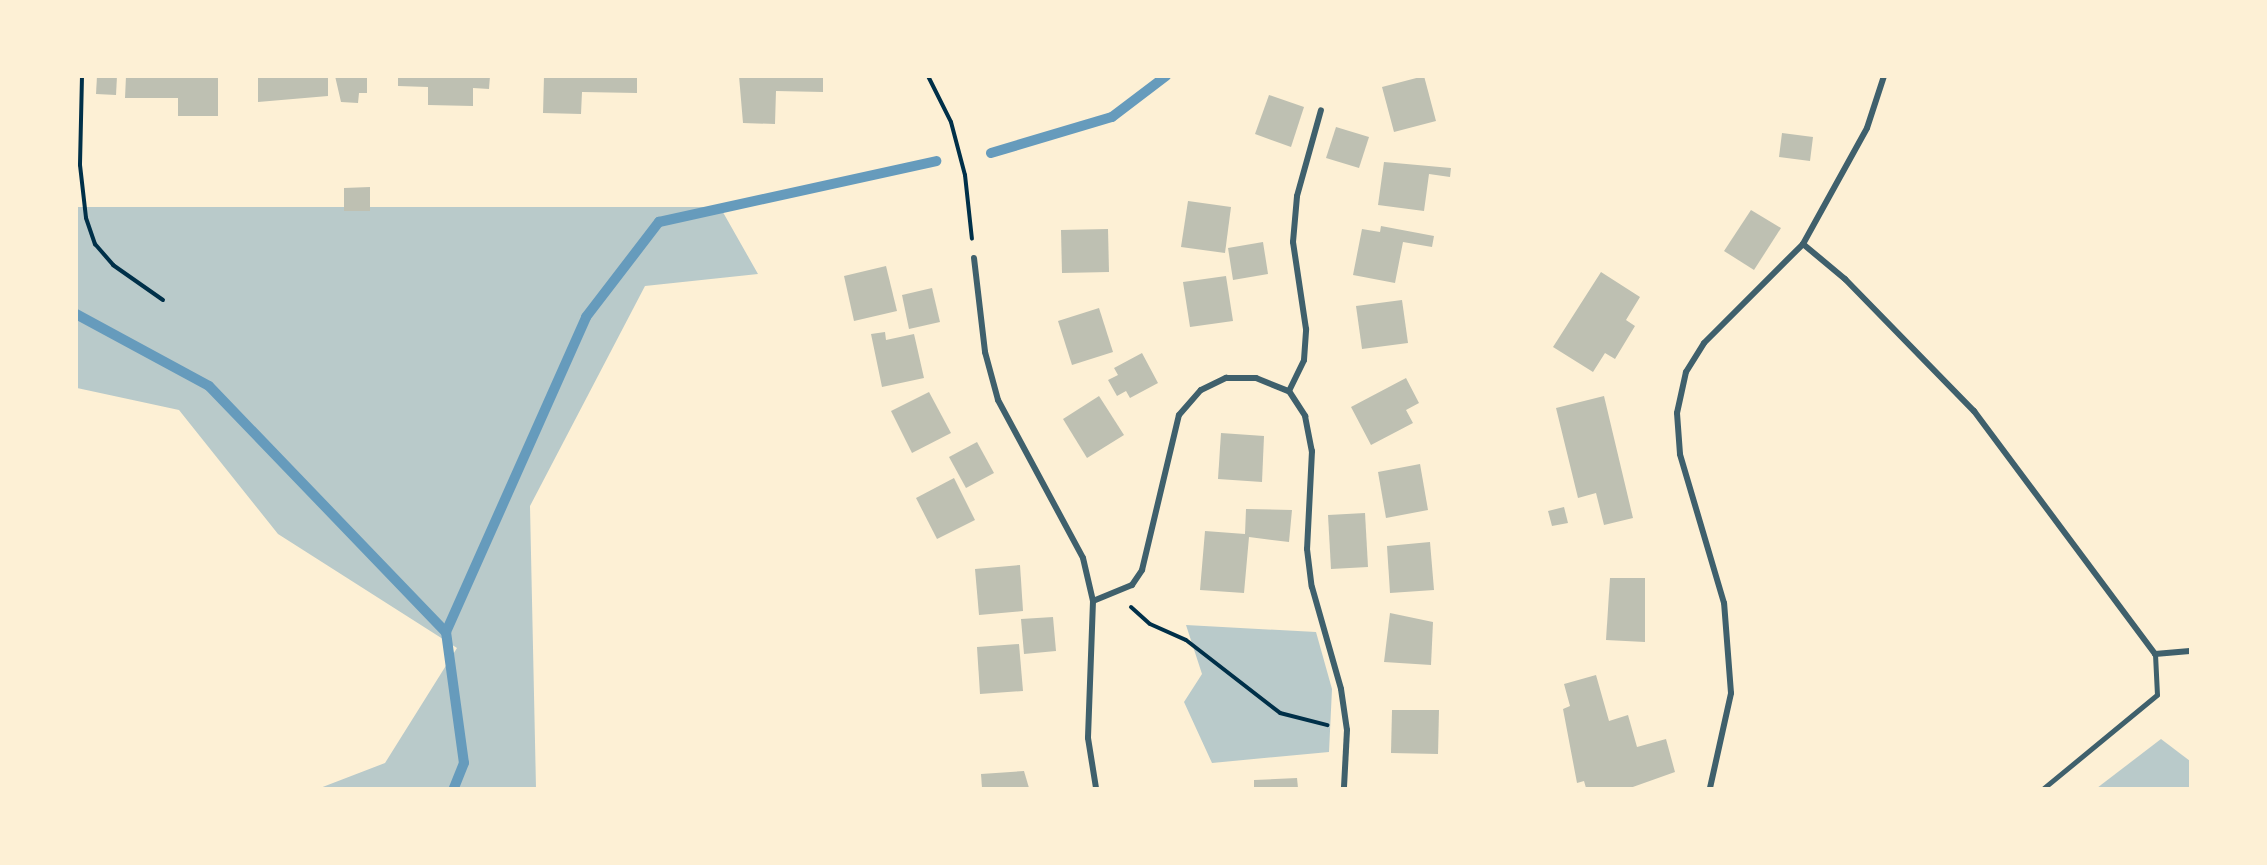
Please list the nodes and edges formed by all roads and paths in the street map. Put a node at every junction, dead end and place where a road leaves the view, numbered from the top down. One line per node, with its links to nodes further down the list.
1 (82, 76): 7 (path)
2 (928, 76): 6 (path)
3 (1884, 76): 5 (street)
4 (1321, 110): 8 (street)
5 (1803, 244): 12 (street); 16 (street)
6 (974, 258): 10 (street)
7 (163, 300)
8 (1289, 391): 9 (street); 13 (street)
9 (1118, 594): 10 (street); 13 (path)
10 (1092, 602): 14 (street)
11 (2190, 651): 12 (street)
12 (2155, 654): 17 (lane)
13 (1347, 730): 15 (street)
14 (1096, 789)
15 (1344, 789)
16 (1710, 789)
17 (2044, 789)

